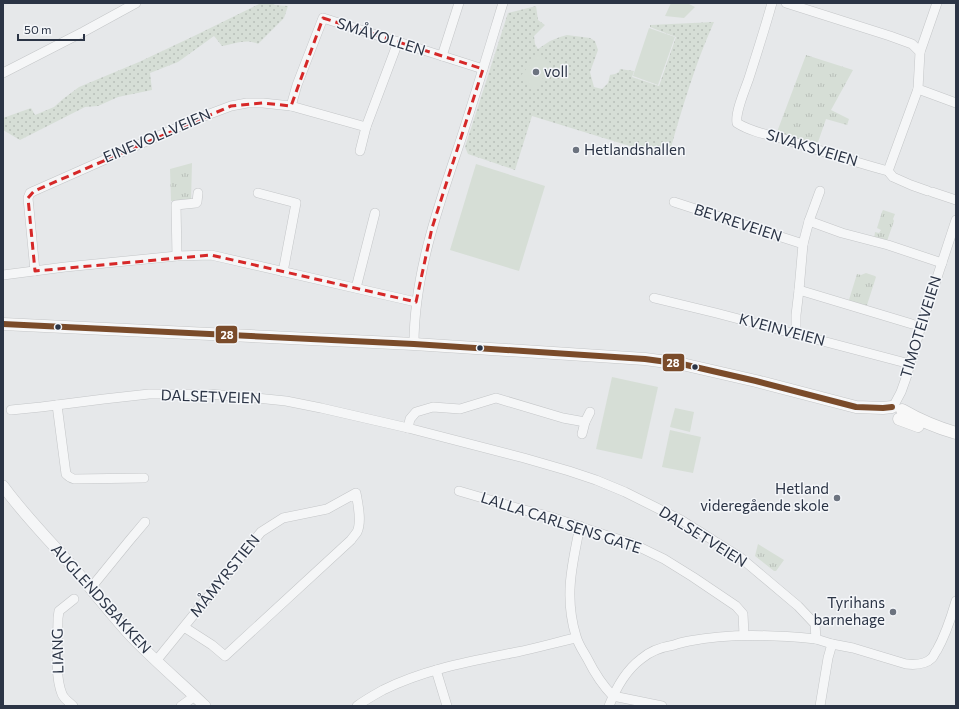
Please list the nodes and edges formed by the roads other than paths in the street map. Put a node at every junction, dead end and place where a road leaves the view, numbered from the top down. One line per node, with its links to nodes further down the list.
1 (136, 3): 11 (street)
2 (459, 3): 9 (street)
3 (503, 3): 10 (street)
4 (772, 3): 17 (street, SIVAKSVEIEN)
5 (786, 3): 8 (street)
6 (937, 3): 8 (street)
7 (398, 42): 9 (street, SMÅVOLLEN); 14 (street, SMÅVOLLEN); 15 (street)
8 (920, 52): 12 (street)
9 (442, 56): 10 (street, SMÅVOLLEN)
10 (483, 69): 36 (street)
11 (3, 73)
12 (918, 89): 13 (street); 17 (street)
13 (956, 103)
14 (291, 106): 15 (street, EINEVOLLVEIEN); 30 (street, EINEVOLLVEIEN)
15 (366, 127): 16 (street)
16 (360, 151)
17 (888, 171): 21 (street, SIVAKSVEIEN)
18 (820, 191): 25 (street, BEVREVEIEN)
19 (198, 193): 28 (street)
20 (258, 193): 31 (street)
21 (956, 200)
22 (674, 202): 27 (street, BEVREVEIEN)
23 (375, 213): 33 (street)
24 (956, 220): 26 (street, TIMOTEIVEIEN)
25 (809, 221): 27 (street, BEVREVEIEN); 29 (street, TIMOTEIVEIEN)
26 (954, 233): 29 (street, TIMOTEIVEIEN)
27 (803, 244): 34 (street, BEVREVEIEN)
28 (177, 256): 30 (street); 31 (street)
29 (942, 263): 41 (street, TIMOTEIVEIEN)
30 (35, 271): 32 (street)
31 (283, 272): 33 (street)
32 (3, 275)
33 (356, 288): 36 (street)
34 (799, 290): 38 (street); 39 (street, BEVREVEIEN)
35 (654, 298): 39 (street, KVEINVEIEN)
36 (416, 302): 40 (street)
37 (3, 324): 40 (main road)
38 (912, 324)
39 (796, 334): 41 (street, KVEINVEIEN)
40 (414, 344): 45 (main road)
41 (910, 364): 45 (street, TIMOTEIVEIEN)
42 (57, 406): 43 (street, DALSETVEIEN); 47 (street, DALSETVEIEN); 50 (street)
43 (11, 410)
44 (590, 412): 46 (street)
45 (896, 412): 48 (main road)
46 (585, 422): 47 (street); 49 (street)
47 (408, 428): 61 (street, DALSETVEIEN)
48 (956, 433)
49 (582, 434)
50 (144, 478)
51 (3, 486): 55 (street, AUGLENDSBAKKEN)
52 (459, 491): 54 (street, LALLA CARLSENS GATE)
53 (145, 522): 55 (street)
54 (580, 526): 59 (street, LALLA CARLSENS GATE); 60 (street)
55 (89, 587): 63 (street, AUGLENDSBAKKEN)
56 (74, 599): 67 (street, LIANG)
57 (956, 601): 62 (street)
58 (184, 627): 58 (street, MÅMYRSTIEN); 63 (street, MÅMYRSTIEN)
59 (744, 635): 61 (street); 66 (street)
60 (576, 638): 64 (street); 66 (street)
61 (816, 639): 62 (street)
62 (832, 644): 74 (street)
63 (156, 661): 65 (street, AUGLENDSBAKKEN)
64 (436, 670): 70 (street); 71 (street)
65 (195, 696): 68 (street); 69 (street, AUGLENDSBAKKEN)
66 (613, 696): 72 (street); 73 (street)
67 (73, 706)
68 (181, 706)
69 (205, 706)
70 (357, 706)
71 (447, 706)
72 (609, 706)
73 (662, 706)
74 (820, 706)

